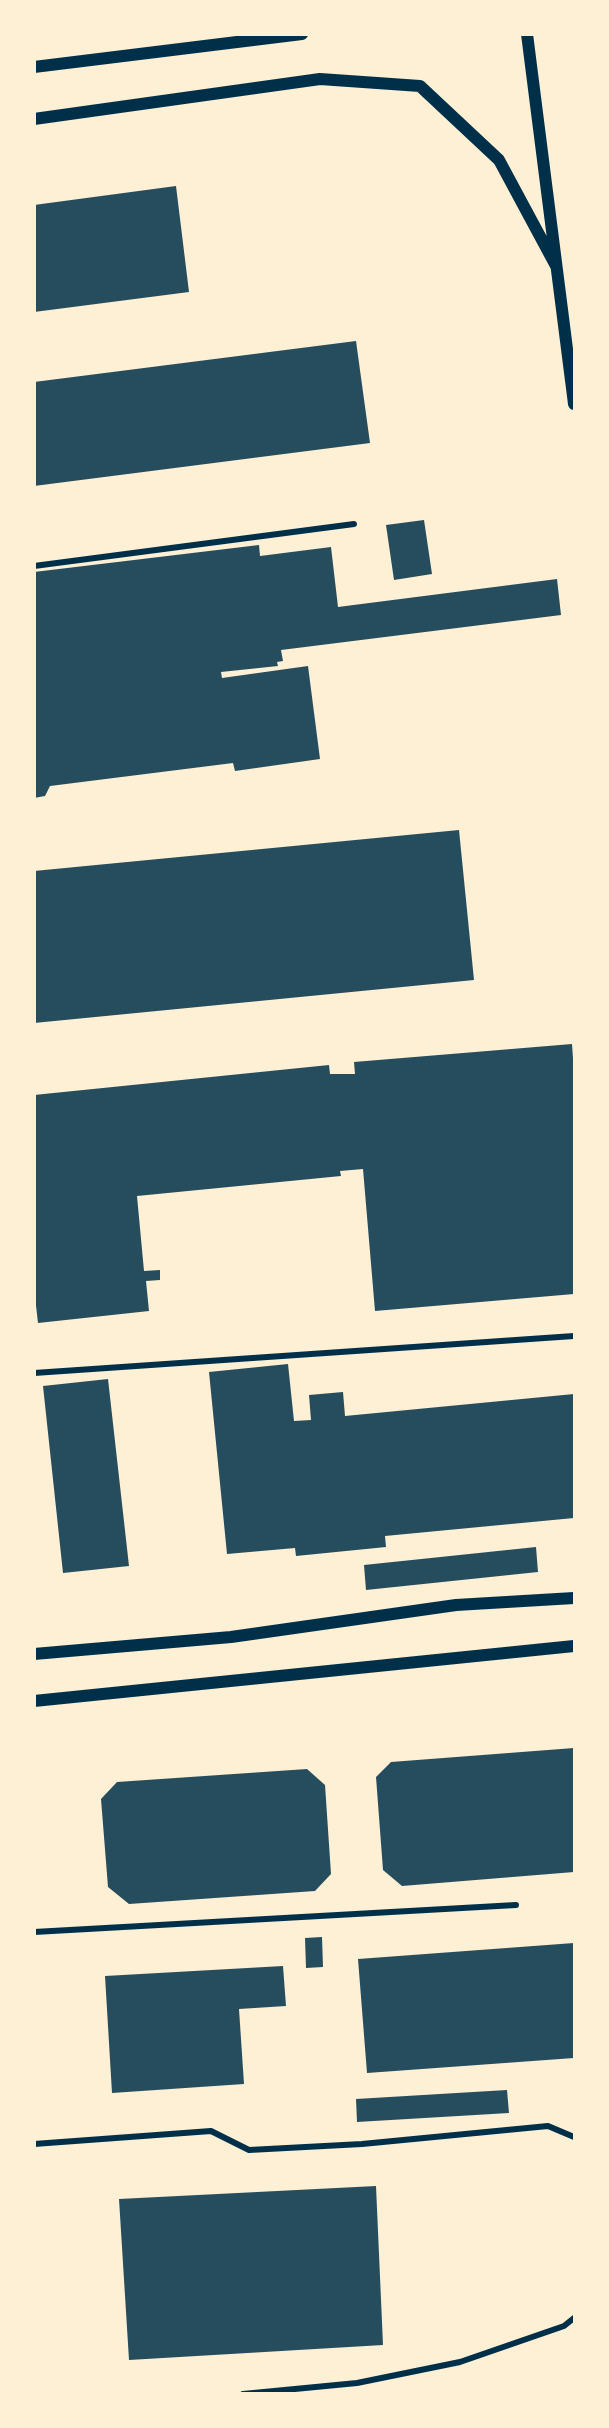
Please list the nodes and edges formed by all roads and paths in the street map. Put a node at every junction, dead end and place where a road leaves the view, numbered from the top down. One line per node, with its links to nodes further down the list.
1 (302, 34): 3 (main road)
2 (527, 34): 5 (main road)
3 (34, 67)
4 (34, 119): 5 (main road)
5 (556, 266): 6 (main road)
6 (574, 404)
7 (354, 524): 8 (street)
8 (34, 566)
9 (574, 1336): 10 (street)
10 (34, 1374)
11 (574, 1598): 13 (main road)
12 (574, 1646): 14 (main road)
13 (34, 1654)
14 (34, 1701)
15 (516, 1905): 16 (street)
16 (34, 1932)
17 (574, 2137): 18 (street)
18 (34, 2144)
19 (574, 2318): 20 (street)
20 (243, 2394)

